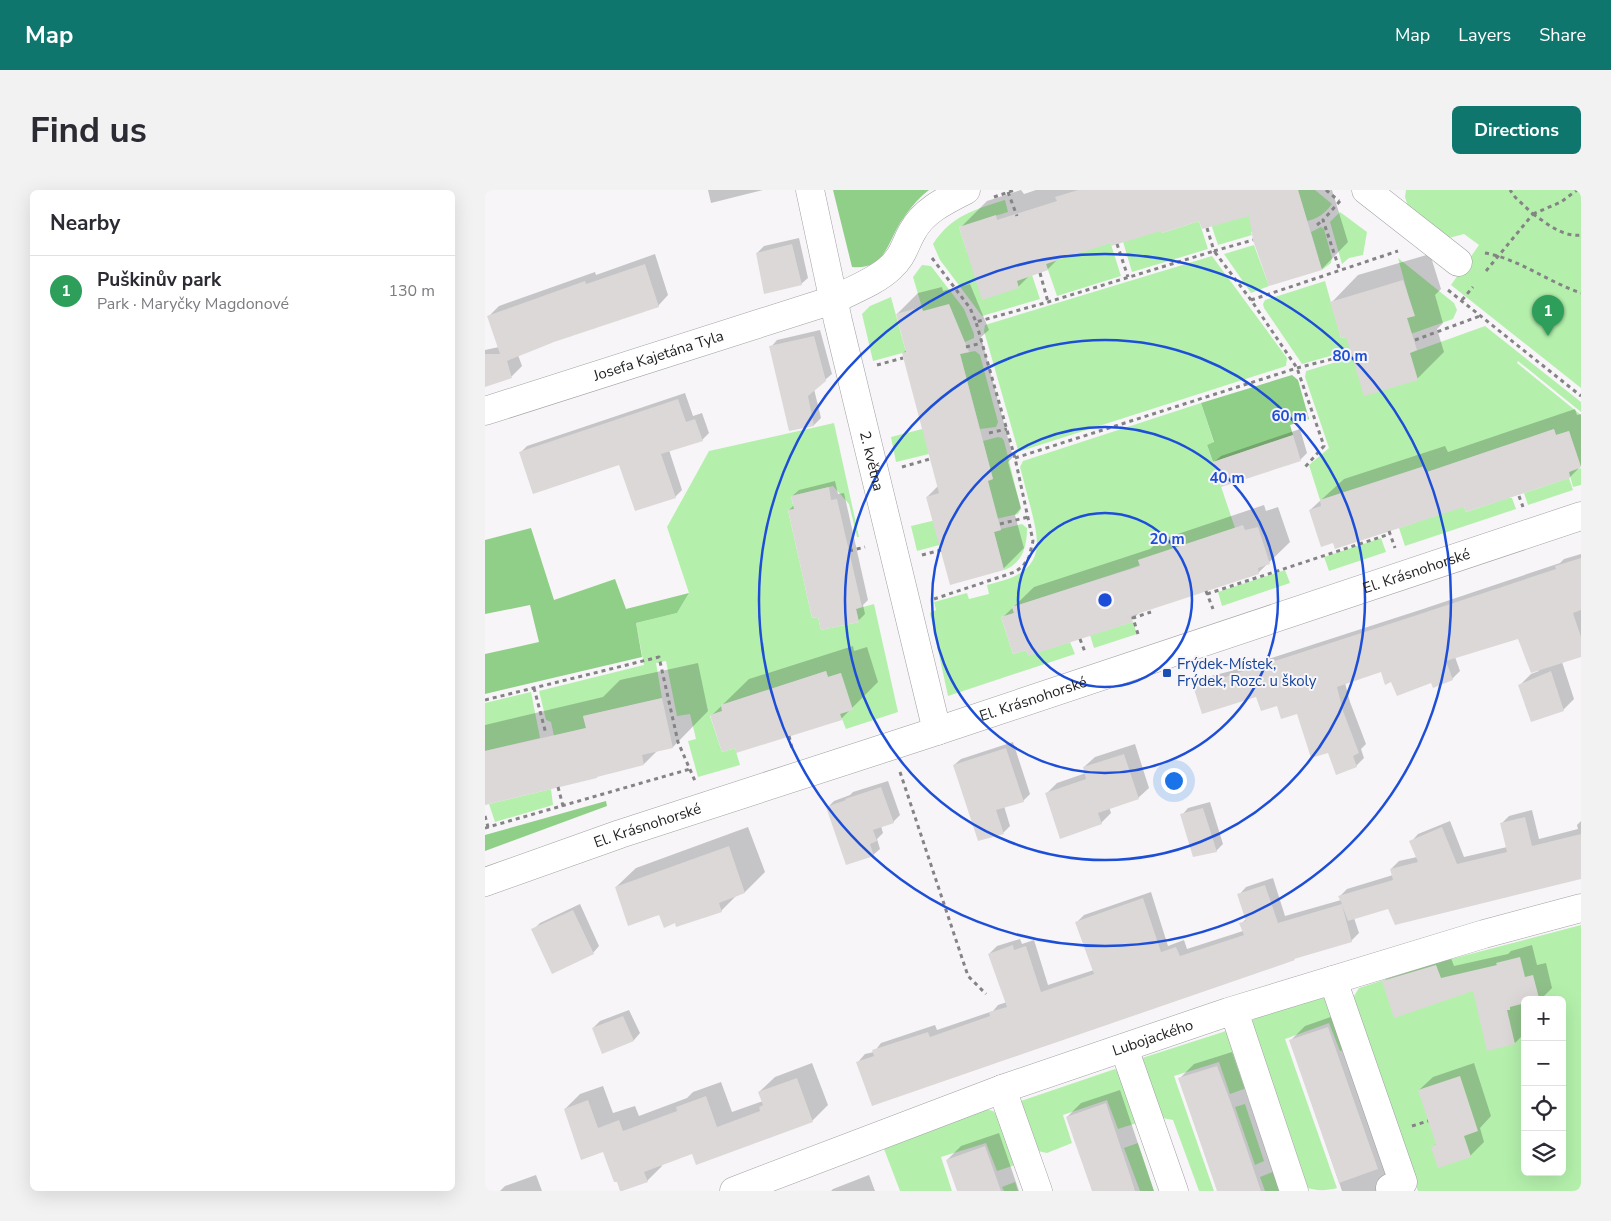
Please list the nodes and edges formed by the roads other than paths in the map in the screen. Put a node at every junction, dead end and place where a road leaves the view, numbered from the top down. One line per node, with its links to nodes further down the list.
1 (810, 190): 5 (street, 2. května)
2 (966, 190): 5 (street, Josefa Kajetána Tyla)
3 (1366, 190): 4 (street)
4 (1458, 262)
5 (833, 300): 6 (street, Josefa Kajetána Tyla); 8 (street, 2. května)
6 (485, 411)
7 (1581, 516): 8 (street, El. Krásnohorské)
8 (937, 731): 9 (street, El. Krásnohorské)
9 (485, 882)
10 (1581, 908): 11 (street, Lubojackého)
11 (1333, 980): 12 (street, Lubojackého); 15 (street)
12 (1234, 1010): 13 (street, Lubojackého); 19 (street)
13 (1124, 1048): 14 (street, Lubojackého); 18 (street)
14 (1002, 1089): 16 (street, Lubojackého); 17 (street)
15 (1387, 1190)
16 (734, 1191)
17 (1037, 1191)
18 (1174, 1191)
19 (1294, 1191)

